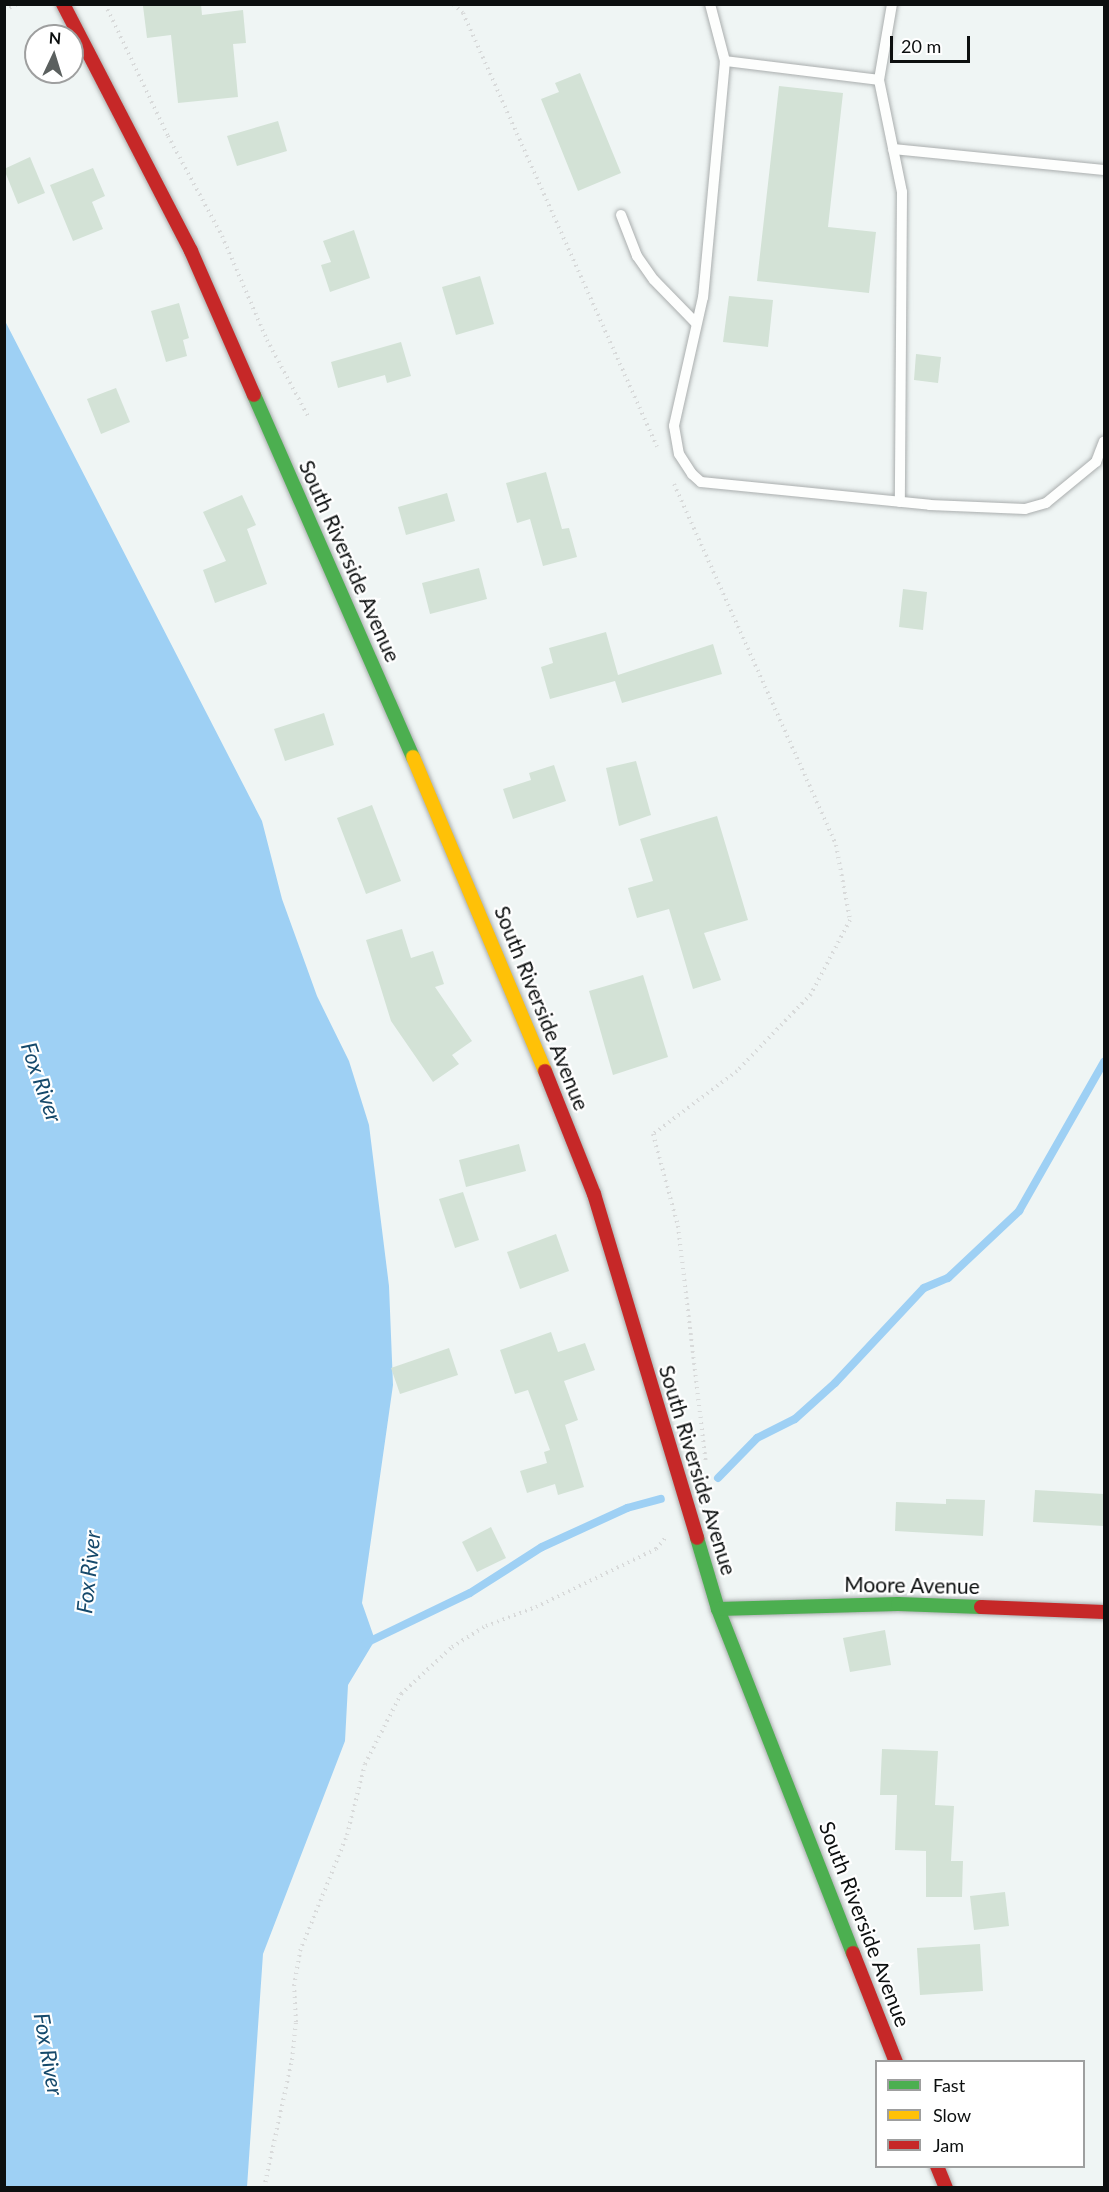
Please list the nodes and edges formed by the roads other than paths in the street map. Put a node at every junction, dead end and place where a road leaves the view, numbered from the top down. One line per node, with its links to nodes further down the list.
1 (63, 4): 12 (main road, South Riverside Avenue)
2 (710, 4): 4 (lane)
3 (892, 4): 5 (lane)
4 (725, 61): 5 (lane); 9 (lane)
5 (879, 80): 6 (lane)
6 (893, 149): 7 (lane); 11 (lane)
7 (1104, 170)
8 (621, 215): 9 (lane)
9 (696, 323): 11 (lane)
10 (1104, 441): 11 (lane)
11 (900, 502)
12 (718, 1609): 13 (main road, Moore Avenue); 14 (main road, South Riverside Avenue)
13 (1104, 1612)
14 (896, 2060)
15 (939, 2168): 16 (main road)
16 (946, 2187)

